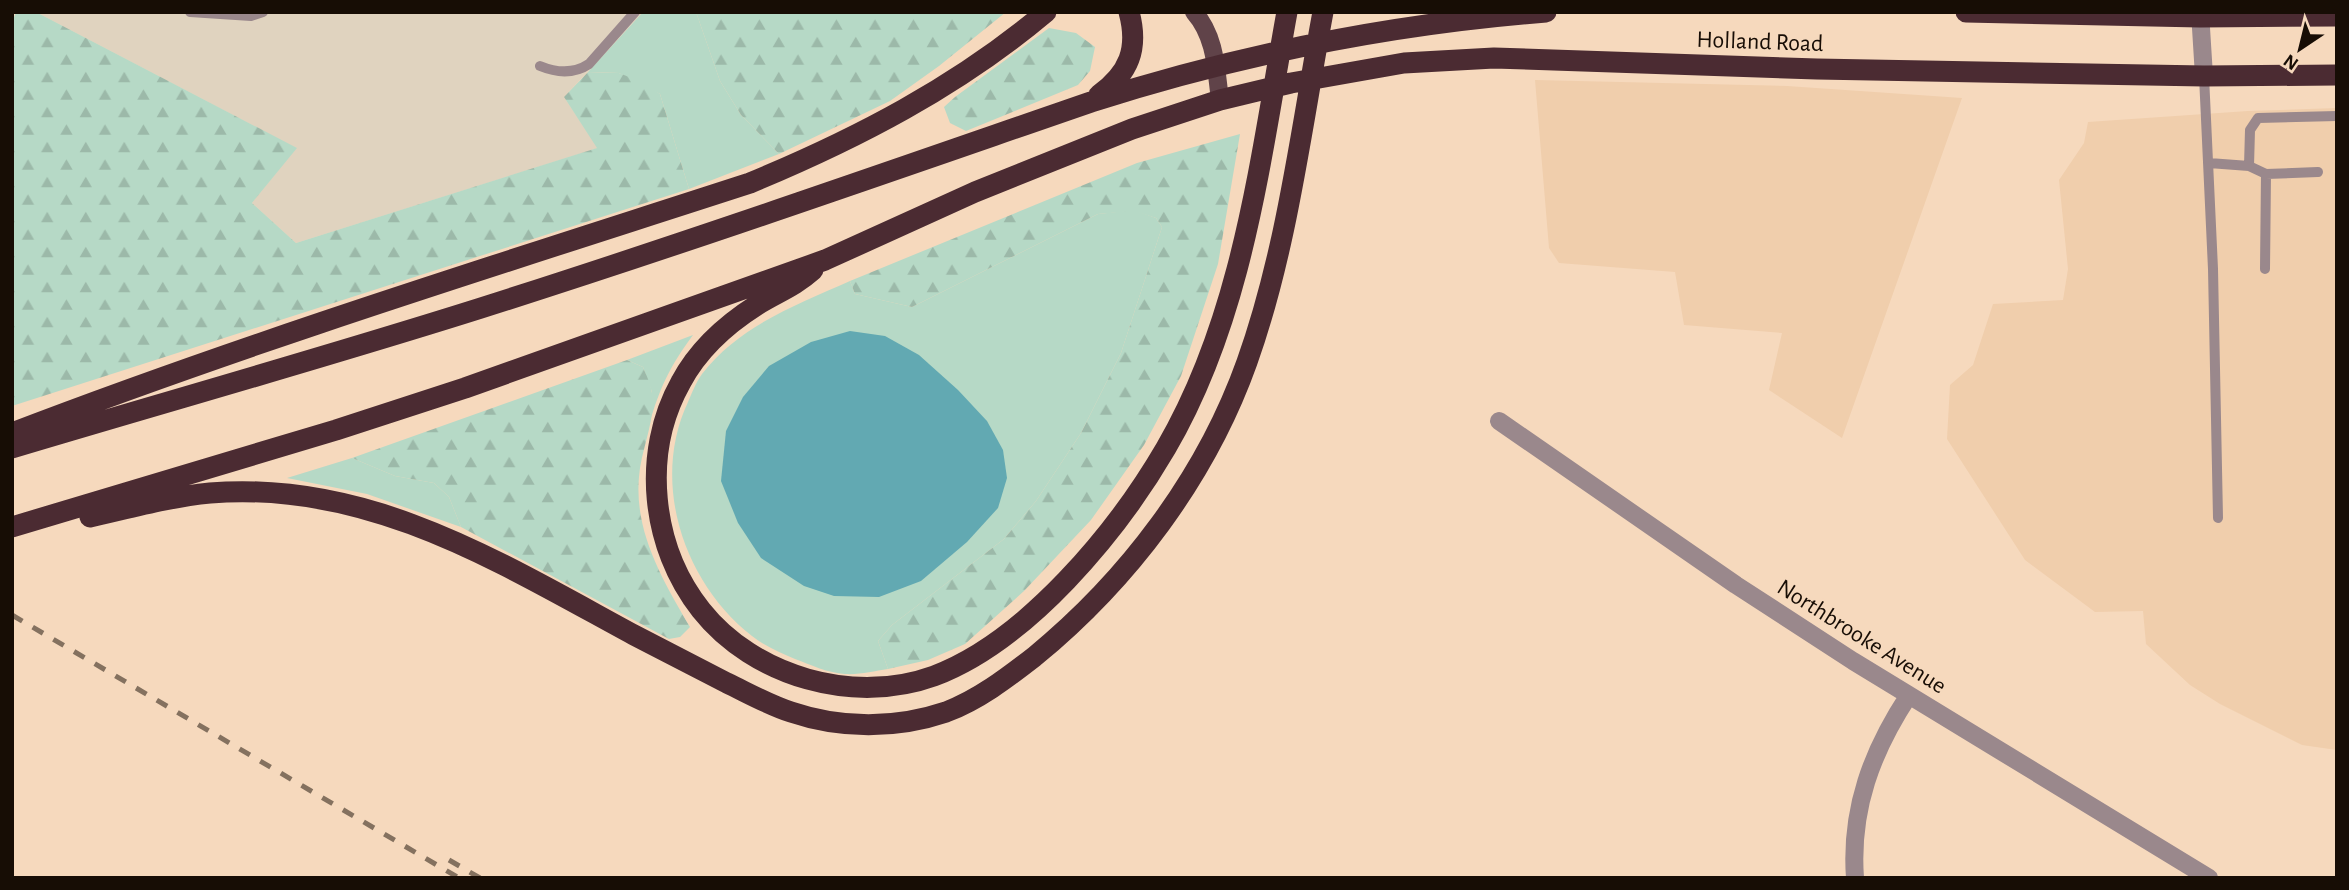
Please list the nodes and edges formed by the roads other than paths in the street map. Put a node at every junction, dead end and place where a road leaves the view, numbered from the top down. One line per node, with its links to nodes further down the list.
1 (190, 12): 2 (lane)
2 (263, 12)
3 (635, 12): 13 (lane)
4 (1129, 12): 18 (highway)
5 (1195, 12): 14 (main road)
6 (1287, 12): 24 (highway)
7 (1323, 12): 30 (highway)
8 (1546, 12): 14 (highway)
9 (1966, 12): 10 (highway)
10 (2200, 15): 11 (highway); 16 (street)
11 (2337, 16)
12 (1041, 17): 27 (highway)
13 (540, 66)
14 (1216, 66): 17 (main road); 18 (highway)
15 (2337, 75): 16 (highway, Holland Road)
16 (2204, 76): 17 (highway, Holland Road); 20 (lane)
17 (1220, 100): 24 (highway, Holland Road)
18 (1091, 102): 28 (highway)
19 (2330, 118): 21 (lane)
20 (2209, 163): 21 (lane); 29 (lane)
21 (2249, 166): 23 (lane)
22 (2318, 172): 23 (lane)
23 (2266, 174): 25 (lane)
24 (825, 260): 30 (highway)
25 (2265, 269)
26 (1499, 421): 33 (street, Northbrooke Avenue)
27 (12, 433)
28 (12, 448)
29 (2218, 518)
30 (56, 519): 31 (highway); 32 (highway)
31 (12, 527)
32 (12, 533)
33 (1909, 695): 34 (street); 35 (street, Northbrooke Avenue)
34 (1855, 878)
35 (2209, 878)

